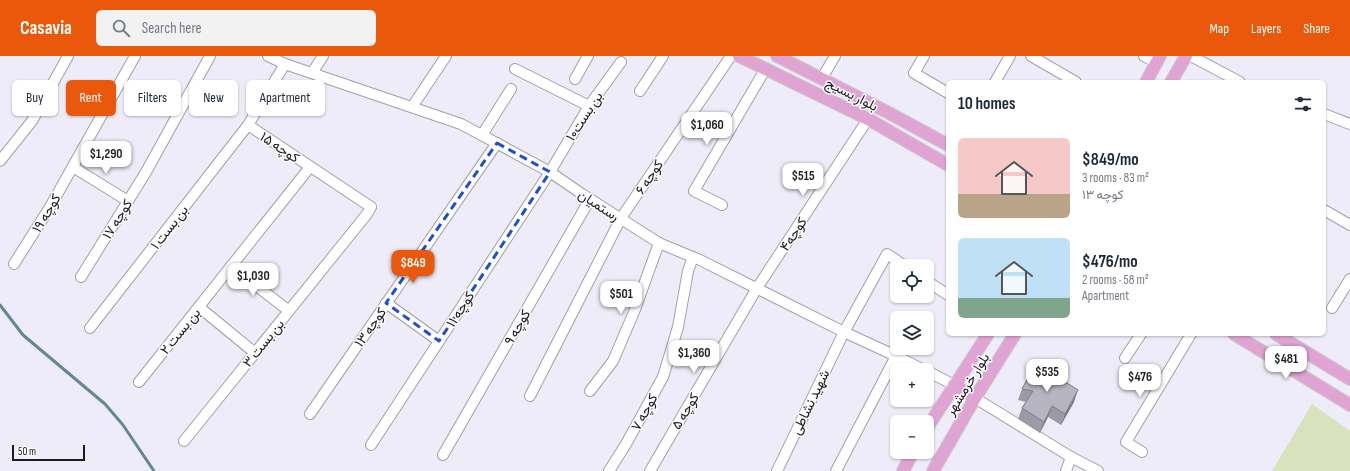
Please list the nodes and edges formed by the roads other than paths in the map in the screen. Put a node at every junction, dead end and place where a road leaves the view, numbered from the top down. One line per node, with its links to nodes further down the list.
1 (68, 56): 45 (street)
2 (135, 56): 47 (street, کوچه ۱۹)
3 (210, 56): 51 (street, کوچه ۱۷)
4 (271, 56): 21 (street, رستمیان)
5 (323, 56): 24 (street)
6 (446, 56): 37 (street)
7 (588, 56): 26 (street)
8 (663, 56): 33 (street)
9 (731, 56): 55 (street, کوچه ۶)
10 (739, 56): 23 (main road, بلوار بسیج)
11 (777, 56): 25 (main road, بلوار بسیج)
12 (835, 56): 25 (street)
13 (924, 56): 35 (street)
14 (1010, 56): 27 (street)
15 (1031, 56): 28 (street)
16 (1144, 56): 19 (street)
17 (1186, 56): 30 (main road)
18 (1191, 56): 31 (street)
19 (1158, 59): 29 (main road)
20 (621, 62): 36 (street, بن بست۱۰)
21 (285, 64): 24 (street, رستمیان); 41 (street, کوچه ۱۵)
22 (515, 68): 36 (street)
23 (766, 68): 34 (main road, بلوار بسیج); 52 (street)
24 (312, 74): 37 (street, رستمیان)
25 (822, 78): 34 (main road); 44 (main road, بلوار بسیج)
26 (575, 79)
27 (996, 80)
28 (1073, 80)
29 (1147, 80)
30 (1172, 80)
31 (1236, 80)
32 (511, 89): 42 (street)
33 (640, 91)
34 (812, 91): 39 (main road, بلوار بسیج)
35 (946, 92)
36 (589, 106): 49 (street, بن بست۱۰)
37 (412, 107): 42 (street, رستمیان)
38 (1326, 115): 40 (street)
39 (868, 119): 46 (main road, بلوار بسیج); 65 (street, کوچه۴)
40 (1350, 124)
41 (248, 125): 48 (street, کوچه ۱۵); 71 (street, بن بست ۱)
42 (482, 135): 43 (street, رستمیان)
43 (497, 142): 49 (street, رستمیان); 67 (street, کوچه ۱۳)
44 (946, 144)
45 (0, 161)
46 (946, 164)
47 (73, 166): 51 (street); 60 (street, کوچه ۱۹)
48 (310, 167): 53 (street, کوچه ۱۵); 61 (street, بن بست ۲)
49 (550, 172): 50 (street, رستمیان); 79 (street, کوچه ۱۱)
50 (590, 199): 55 (street, رستمیان); 97 (street, کوچه ۹)
51 (128, 201): 62 (street, کوچه ۱۷)
52 (722, 205)
53 (371, 208): 70 (street, بن بست ۳)
54 (1326, 211): 56 (street)
55 (621, 218): 57 (street, رستمیان); 89 (street, کوچه ۶)
56 (1350, 225)
57 (659, 242): 58 (street, رستمیان); 88 (street)
58 (693, 257): 65 (street, رستمیان); 100 (street, کوچه ۷)
59 (894, 259): 72 (street, شهید نشاطی)
60 (14, 264)
61 (231, 266): 68 (street, بن بست ۲); 70 (street)
62 (81, 277)
63 (1350, 280): 69 (street)
64 (934, 286): 66 (street)
65 (757, 288): 72 (street, رستمیان); 101 (street, کوچه ۵)
66 (946, 294)
67 (386, 303): 79 (street); 92 (street, کوچه ۱۳)
68 (199, 307): 80 (street); 86 (street, بن بست ۲)
69 (1332, 308)
70 (289, 311): 80 (street, بن بست ۳)
71 (90, 328)
72 (844, 332): 81 (street, رستمیان); 102 (street, شهید نشاطی)
73 (987, 336): 87 (main road, بلوار خرمشهر)
74 (1014, 336): 90 (main road, بلوار خرمشهر)
75 (1140, 336): 82 (street)
76 (1190, 336): 96 (street)
77 (1237, 336): 91 (main road)
78 (1279, 336): 85 (main road)
79 (439, 341): 95 (street, کوچه ۱۱)
80 (255, 353): 94 (street, بن بست ۳)
81 (896, 356): 83 (street, رستمیان); 103 (street)
82 (1125, 358)
83 (910, 363)
84 (934, 375): 87 (street)
85 (1350, 378)
86 (139, 382)
87 (954, 385): 90 (main road); 93 (main road, بلوار خرمشهر)
88 (590, 391)
89 (530, 396)
90 (975, 398): 98 (street); 105 (main road, بلوار خرمشهر)
91 (1350, 405)
92 (310, 414)
93 (934, 417)
94 (184, 441)
95 (370, 445)
96 (1142, 452)
97 (443, 455)
98 (1071, 456): 106 (street); 107 (street)
99 (909, 459): 104 (main road)
100 (609, 471)
101 (650, 471)
102 (777, 471)
103 (836, 471)
104 (903, 471)
105 (933, 471)
106 (1066, 471)
107 (1098, 471)

